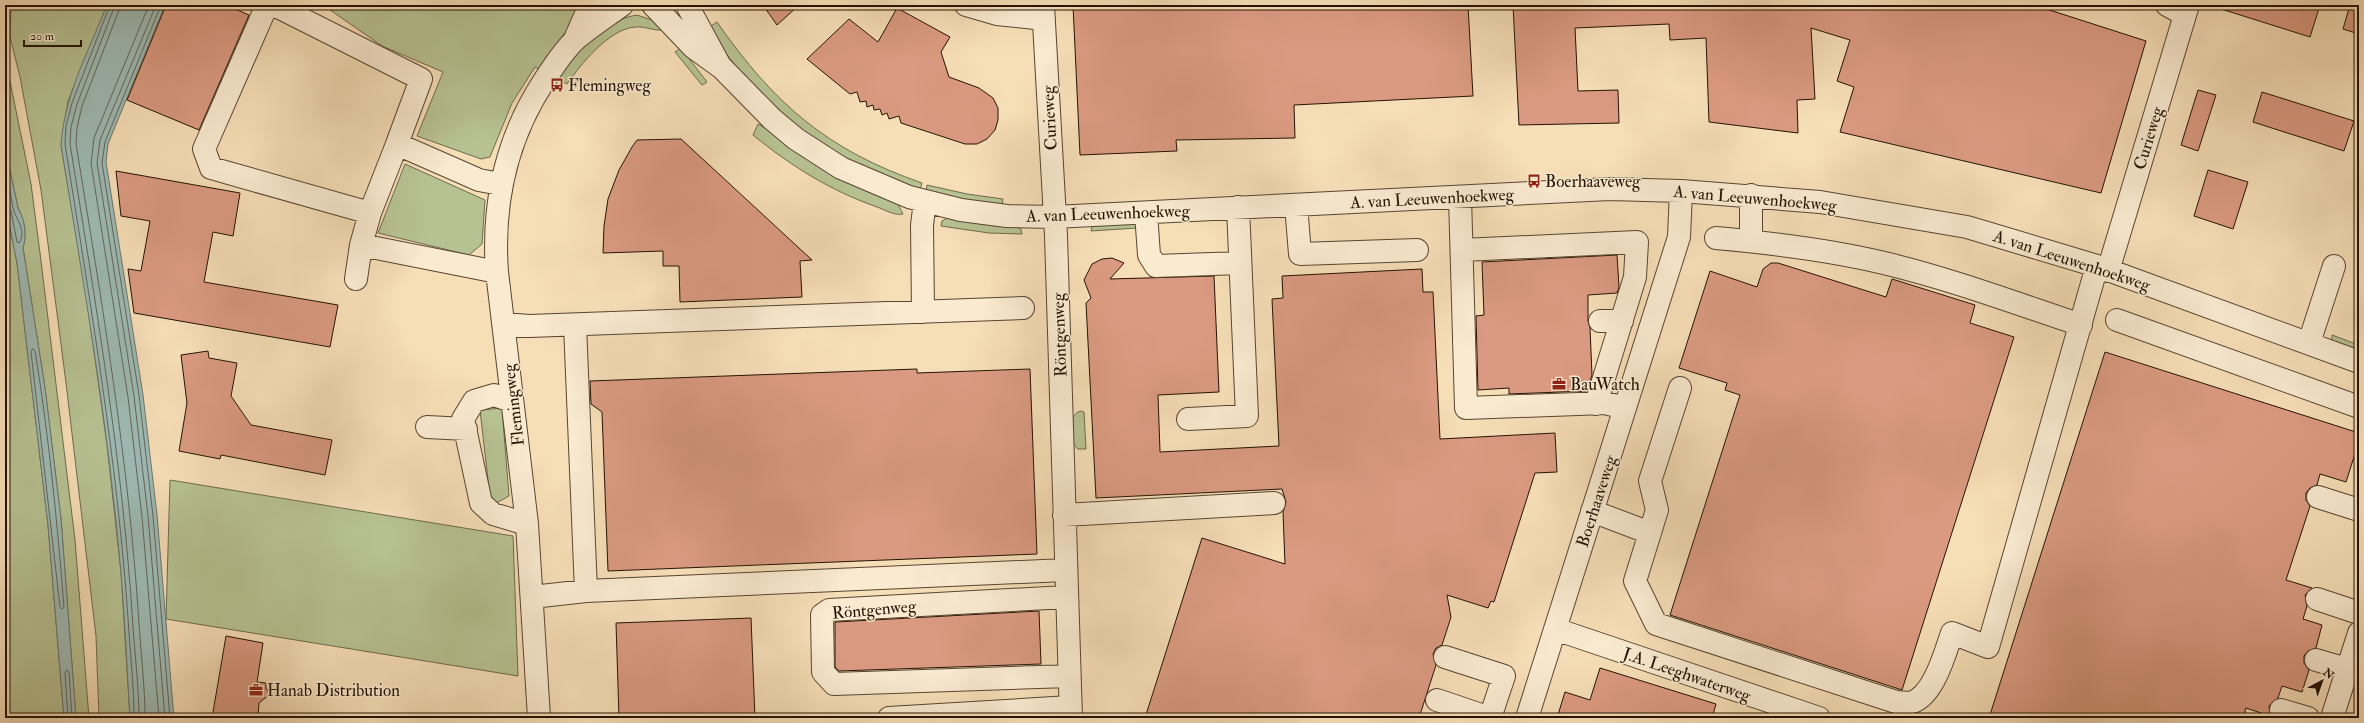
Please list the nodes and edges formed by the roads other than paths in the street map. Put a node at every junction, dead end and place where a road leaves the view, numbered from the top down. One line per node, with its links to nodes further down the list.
1 (267, 5): 21 (street)
2 (274, 5): 12 (street)
3 (590, 5): 10 (street, Flemingweg)
4 (622, 5): 10 (street, Flemingweg)
5 (653, 5): 11 (street, A. van Leeuwenhoekweg)
6 (687, 5): 11 (street, A. van Leeuwenhoekweg)
7 (966, 5): 9 (street, Curieweg)
8 (2180, 8): 30 (street, Curieweg)
9 (1044, 12): 22 (street, Curieweg)
10 (575, 40): 13 (street, Flemingweg)
11 (722, 68): 17 (street, A. van Leeuwenhoekweg)
12 (397, 144): 13 (street); 21 (street)
13 (500, 184): 31 (street, Flemingweg)
14 (1681, 190): 15 (street, A. van Leeuwenhoekweg); 16 (street, A. van Leeuwenhoekweg); 47 (street, Boerhaaveweg)
15 (1751, 195): 24 (street); 30 (street, A. van Leeuwenhoekweg)
16 (1460, 197): 18 (street, A. van Leeuwenhoekweg); 27 (street)
17 (925, 201): 22 (street, A. van Leeuwenhoekweg); 34 (street)
18 (1296, 205): 19 (street, A. van Leeuwenhoekweg); 26 (street)
19 (1238, 207): 20 (street, A. van Leeuwenhoekweg); 28 (street)
20 (1146, 212): 22 (street, A. van Leeuwenhoekweg); 28 (street)
21 (370, 213): 25 (street)
22 (1054, 217): 55 (street, Röntgenweg)
23 (1716, 238): 24 (street)
24 (1751, 241): 40 (street)
25 (361, 245): 31 (street); 32 (street)
26 (1417, 250)
27 (1462, 250): 35 (street); 45 (street)
28 (1240, 263): 48 (street)
29 (2334, 266): 41 (street)
30 (2103, 268): 40 (street, Curieweg); 41 (street, A. van Leeuwenhoekweg)
31 (497, 272): 38 (street, Flemingweg)
32 (356, 279)
33 (1023, 308): 34 (street)
34 (923, 312): 39 (street)
35 (1622, 320): 37 (street); 45 (street)
36 (2117, 320): 46 (street)
37 (1600, 321)
38 (503, 324): 39 (street); 44 (street, Flemingweg)
39 (575, 325): 59 (street)
40 (2081, 325): 57 (street, Curieweg)
41 (2309, 343): 42 (street, A. van Leeuwenhoekweg)
42 (2359, 362)
43 (1680, 388): 57 (street)
44 (512, 401): 50 (street); 56 (street, Flemingweg)
45 (1596, 404): 47 (street)
46 (2359, 407)
47 (1625, 408): 54 (street, Boerhaaveweg)
48 (1188, 419)
49 (427, 426): 50 (street)
50 (466, 429): 56 (street)
51 (2318, 497): 53 (street)
52 (1274, 503): 55 (street)
53 (2359, 510)
54 (1592, 511): 57 (street); 64 (street, Boerhaaveweg)
55 (1064, 515): 58 (street, Röntgenweg)
56 (527, 524): 60 (street, Flemingweg)
57 (1650, 533)
58 (1066, 570): 59 (street); 61 (street, Röntgenweg)
59 (586, 592): 60 (street)
60 (532, 597): 73 (street, Flemingweg)
61 (1066, 598): 69 (street, Röntgenweg); 69 (street, Röntgenweg)
62 (2317, 599): 63 (street)
63 (2359, 613)
64 (1555, 629): 76 (street, Boerhaaveweg); 77 (street, J.A. Leeghwaterweg)
65 (2359, 633): 68 (street)
66 (1445, 657): 75 (street)
67 (2316, 660): 68 (street)
68 (2348, 669): 79 (street)
69 (1069, 676): 72 (street, Röntgenweg)
70 (1437, 700): 75 (street)
71 (2281, 710): 78 (street)
72 (1071, 712): 74 (street)
73 (539, 718)
74 (889, 718)
75 (1490, 718)
76 (1527, 718)
77 (1819, 718)
78 (2308, 718)
79 (2332, 718)

